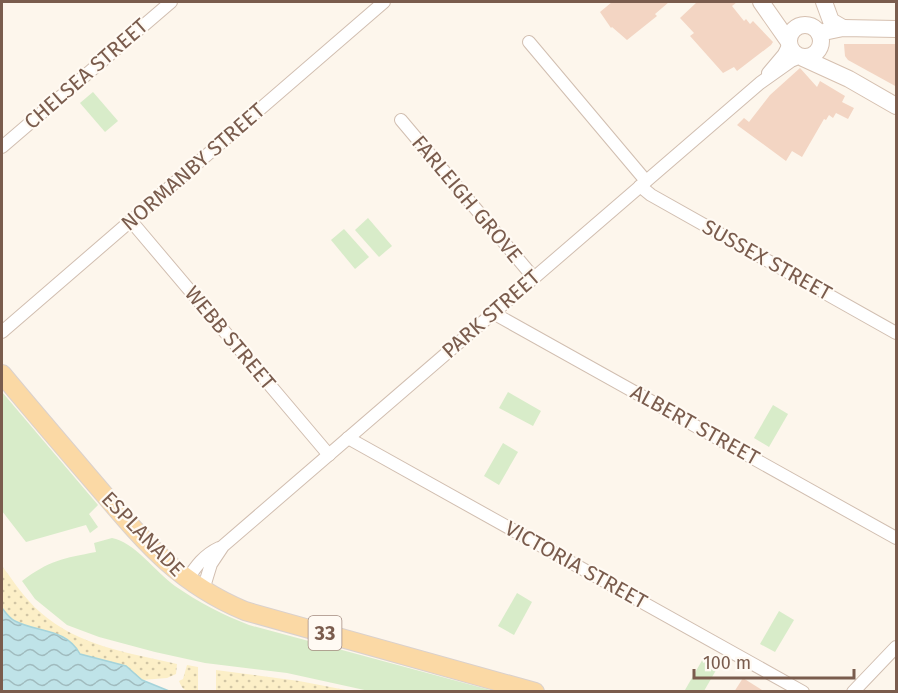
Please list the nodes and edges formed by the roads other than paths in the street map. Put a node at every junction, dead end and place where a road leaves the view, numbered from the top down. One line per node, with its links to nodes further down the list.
1 (171, 2): 16 (street, CHELSEA STREET)
2 (384, 2): 18 (street, NORMANBY STREET)
3 (760, 2): 10 (main road)
4 (766, 2): 8 (main road)
5 (822, 2): 7 (main road); 8 (main road)
6 (897, 28): 7 (main road)
7 (851, 29): 8 (main road)
8 (814, 35): 10 (main road); 11 (main road); 12 (main road)
9 (529, 42): 17 (street, SUSSEX STREET)
10 (789, 43): 11 (main road); 13 (street, PARK STREET)
11 (802, 58): 12 (main road); 13 (street, PARK STREET)
12 (849, 79): 14 (main road)
13 (760, 83): 17 (street, PARK STREET)
14 (897, 106)
15 (401, 120): 19 (street, FARLEIGH GROVE)
16 (2, 147)
17 (643, 184): 19 (street, PARK STREET); 22 (street, SUSSEX STREET)
18 (131, 221): 21 (street, NORMANBY STREET); 25 (street, WEBB STREET)
19 (534, 278): 20 (street, PARK STREET)
20 (493, 313): 24 (street, PARK STREET); 26 (street, ALBERT STREET)
21 (2, 332)
22 (897, 333)
23 (2, 374): 28 (main road, ESPLANADE / 33)
24 (348, 438): 25 (street, PARK STREET); 32 (street, VICTORIA STREET)
25 (329, 454): 27 (street, PARK STREET)
26 (897, 538)
27 (223, 546): 28 (street, PARK STREET); 29 (street, PARK STREET)
28 (186, 580): 29 (main road, ESPLANADE / 33)
29 (203, 590): 31 (main road, ESPLANADE / 33)
30 (897, 647): 33 (street)
31 (535, 692)
32 (803, 692)
33 (853, 692)

